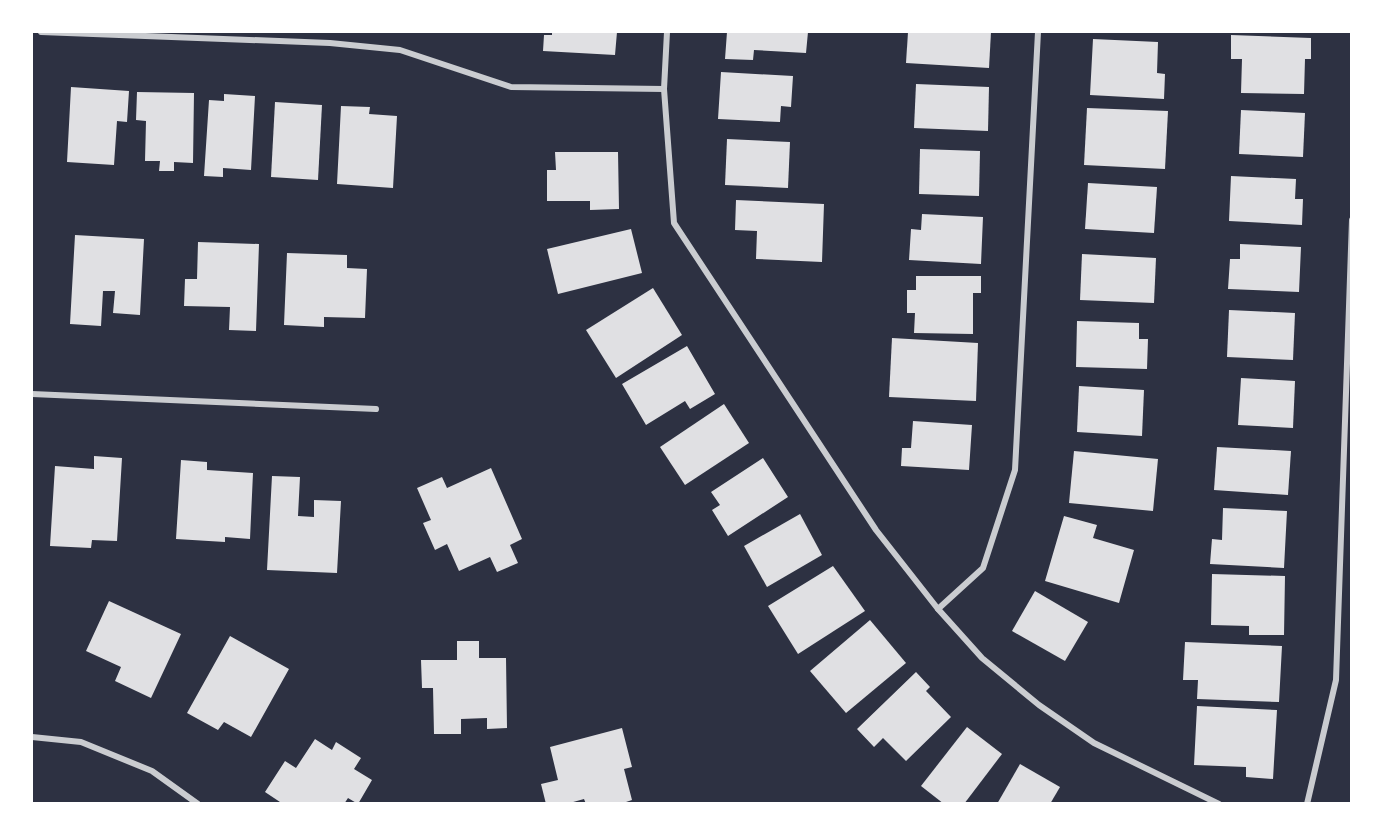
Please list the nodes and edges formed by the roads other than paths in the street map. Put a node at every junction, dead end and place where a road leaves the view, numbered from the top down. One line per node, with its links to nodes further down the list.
1 (40, 32): 4 (street)
2 (667, 32): 4 (street)
3 (1038, 32): 8 (street)
4 (664, 89): 8 (street)
5 (1352, 220): 12 (street)
6 (32, 394): 7 (street)
7 (376, 409)
8 (938, 609): 11 (street)
9 (32, 737): 10 (street)
10 (198, 804)
11 (1219, 804)
12 (1307, 804)

